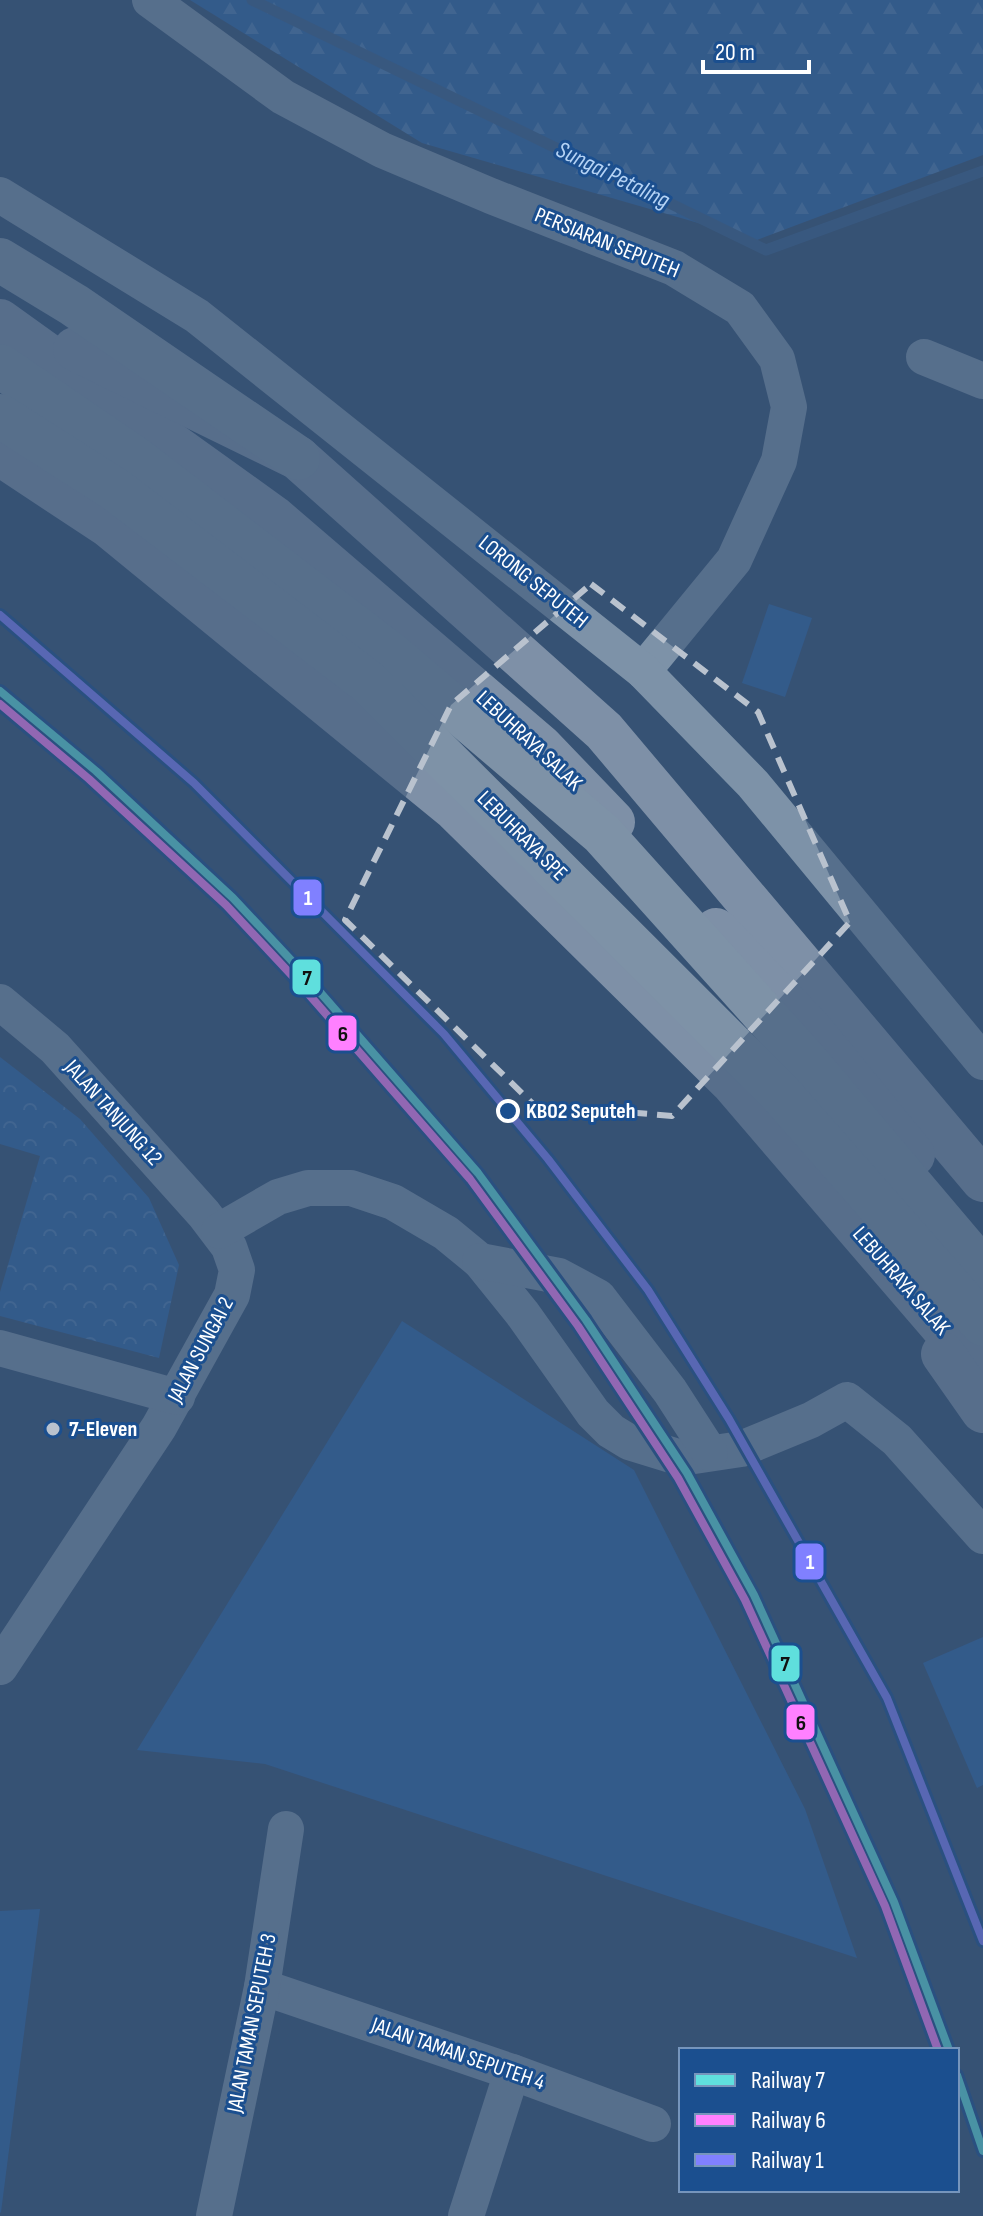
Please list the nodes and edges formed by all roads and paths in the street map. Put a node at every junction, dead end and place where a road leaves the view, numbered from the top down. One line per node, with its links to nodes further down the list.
1 (150, 0): 12 (street, PERSIARAN SEPUTEH)
2 (0, 195): 12 (street, LORONG SEPUTEH)
3 (0, 260): 11 (highway)
4 (0, 311): 11 (highway)
5 (0, 321): 18 (highway, LEBUHRAYA SALAK)
6 (924, 357): 8 (street)
7 (0, 366): 20 (highway)
8 (983, 381)
9 (0, 416): 21 (highway, LEBUHRAYA SPE)
10 (0, 454): 16 (highway, LEBUHRAYA SALAK)
11 (298, 458): 15 (highway)
12 (643, 671): 14 (street, LORONG SEPUTEH)
13 (0, 1002): 17 (street, JALAN TANJUNG 12)
14 (983, 1062)
15 (983, 1180)
16 (849, 1221): 23 (highway, LEBUHRAYA SALAK); 25 (highway)
17 (219, 1231): 19 (street); 24 (street, JALAN SUNGAI 2)
18 (983, 1240)
19 (480, 1261): 26 (street); 26 (street)
20 (983, 1270)
21 (983, 1324)
22 (0, 1348): 24 (street)
23 (983, 1374)
24 (177, 1397): 28 (street, JALAN SUNGAI 2)
25 (983, 1411)
26 (710, 1453): 27 (street)
27 (983, 1536)
28 (0, 1667)
29 (286, 1829): 30 (street, JALAN TAMAN SEPUTEH 3)
30 (262, 1987): 31 (street, JALAN TAMAN SEPUTEH 4); 33 (street, JALAN TAMAN SEPUTEH 3)
31 (512, 2072): 32 (street, JALAN TAMAN SEPUTEH 4); 34 (street)
32 (653, 2124)
33 (214, 2216)
34 (466, 2216)

